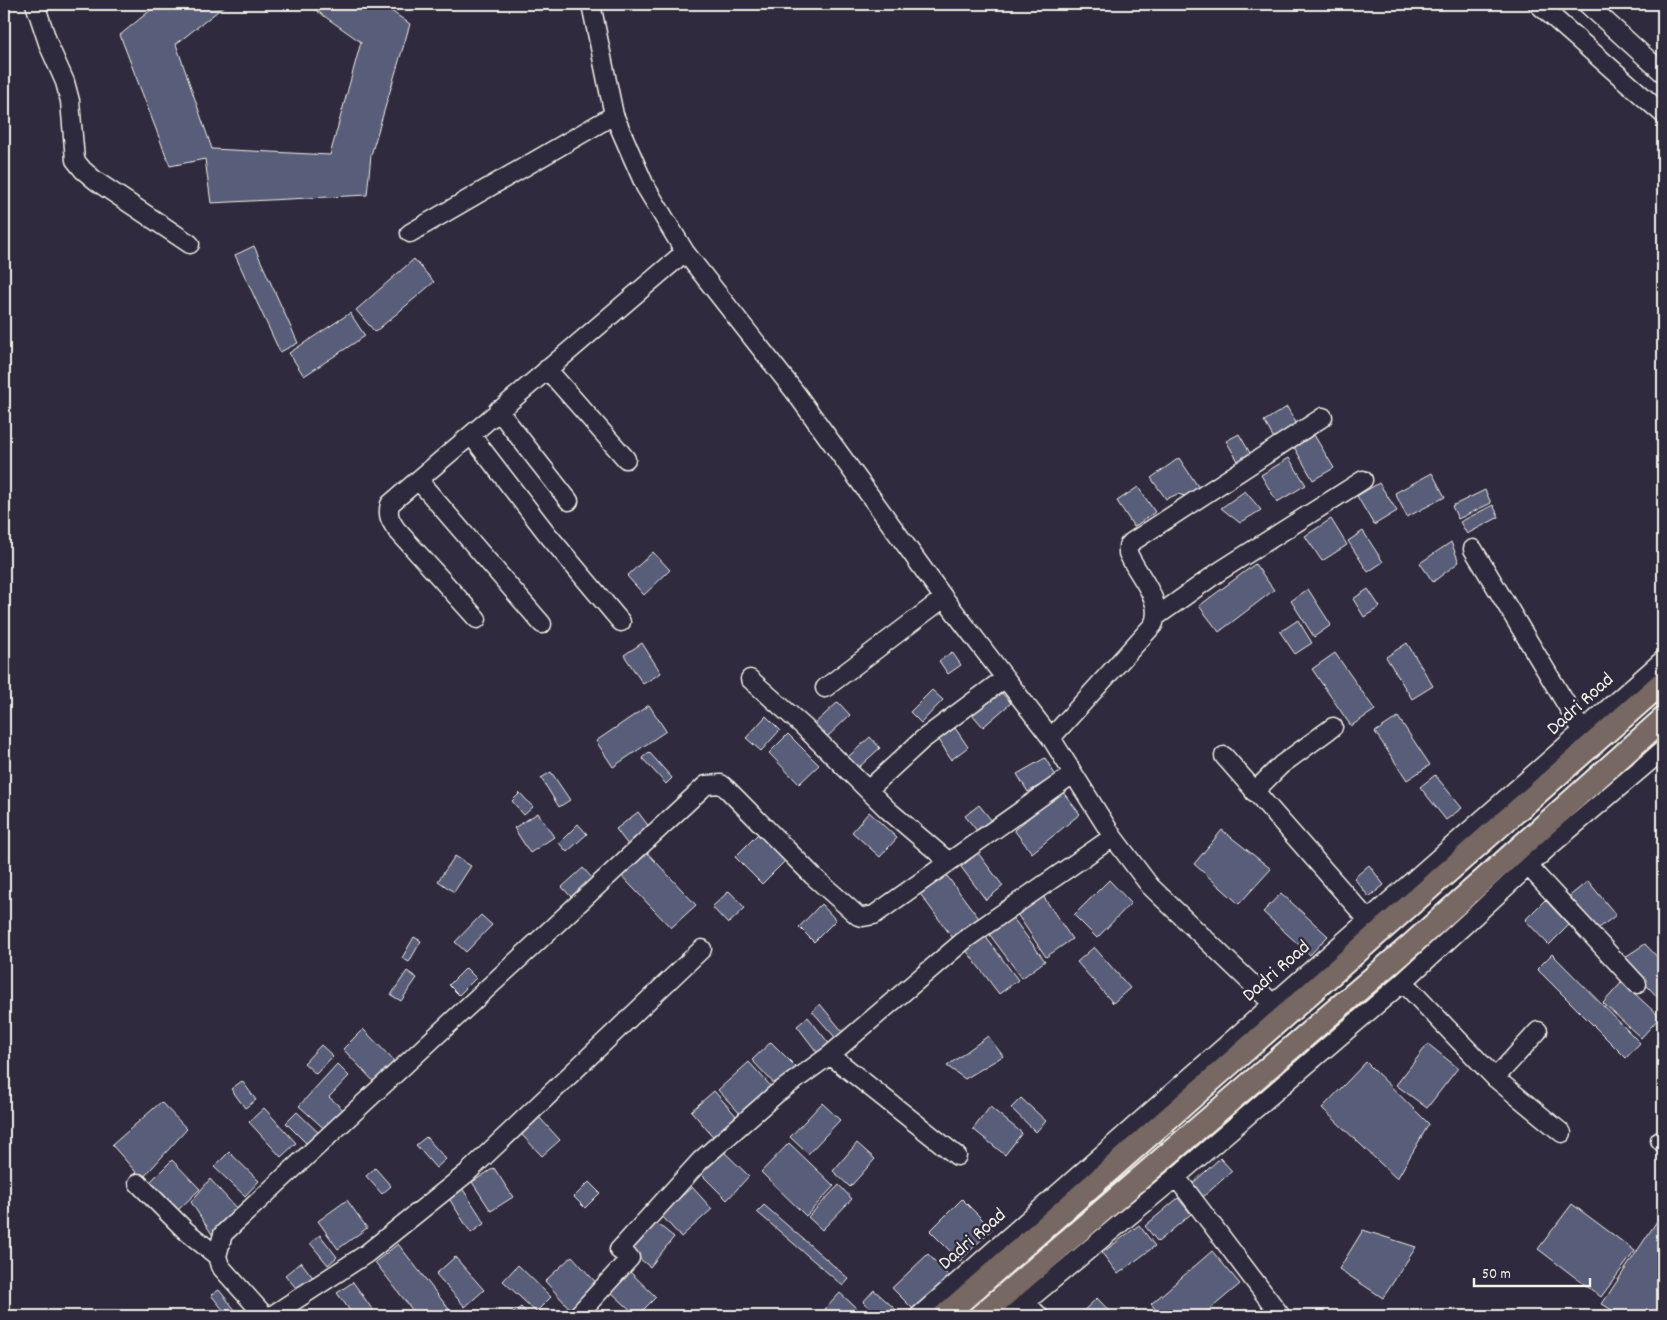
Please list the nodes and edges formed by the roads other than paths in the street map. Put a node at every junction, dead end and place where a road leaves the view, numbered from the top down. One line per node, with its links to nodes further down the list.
1 (35, 4): 9 (street)
2 (591, 4): 7 (street)
3 (1538, 4): 6 (street)
4 (1589, 4): 5 (street)
5 (1663, 73)
6 (1663, 114)
7 (614, 115): 8 (street); 10 (street)
8 (410, 233)
9 (190, 244)
10 (684, 252): 11 (street); 20 (street)
11 (547, 369): 12 (street); 15 (street)
12 (498, 410): 14 (street); 18 (street)
13 (1323, 417): 21 (street)
14 (471, 435): 17 (street); 23 (street)
15 (626, 459)
16 (1363, 480): 21 (street)
17 (419, 481): 22 (street); 24 (street)
18 (569, 501)
19 (1473, 549): 32 (street)
20 (944, 598): 26 (street); 29 (street)
21 (1157, 616): 33 (street)
22 (477, 619)
23 (621, 622)
24 (542, 624)
25 (1663, 660): 32 (street, Dadri Road)
26 (1005, 678): 33 (street); 37 (street)
27 (750, 679): 37 (street)
28 (1663, 682): 60 (main road)
29 (825, 688)
30 (1663, 719): 61 (main road)
31 (1333, 727): 38 (street)
32 (1583, 732): 42 (street, Dadri Road)
33 (1051, 738): 36 (street)
34 (1663, 750): 41 (street)
35 (1224, 756): 38 (street)
36 (1073, 774): 39 (street); 40 (street)
37 (868, 790): 40 (street)
38 (1254, 792): 42 (street)
39 (1113, 837): 46 (street); 48 (street)
40 (949, 862): 54 (street)
41 (1528, 866): 44 (street); 45 (street)
42 (1368, 920): 46 (street, Dadri Road)
43 (702, 949): 57 (street)
44 (1403, 982): 49 (street); 52 (street)
45 (1637, 984)
46 (1273, 1004): 59 (street, Dadri Road)
47 (1538, 1031): 49 (street)
48 (830, 1055): 51 (street); 58 (street)
49 (1495, 1078): 50 (street)
50 (1562, 1133)
51 (957, 1156)
52 (1176, 1177): 55 (street); 64 (street)
53 (138, 1183): 54 (street)
54 (217, 1256): 56 (street)
55 (1025, 1302): 62 (street); 63 (street)
56 (265, 1316)
57 (271, 1316)
58 (577, 1316)
59 (919, 1316)
60 (944, 1316)
61 (980, 1316)
62 (1009, 1316)
63 (1039, 1316)
64 (1281, 1316)

